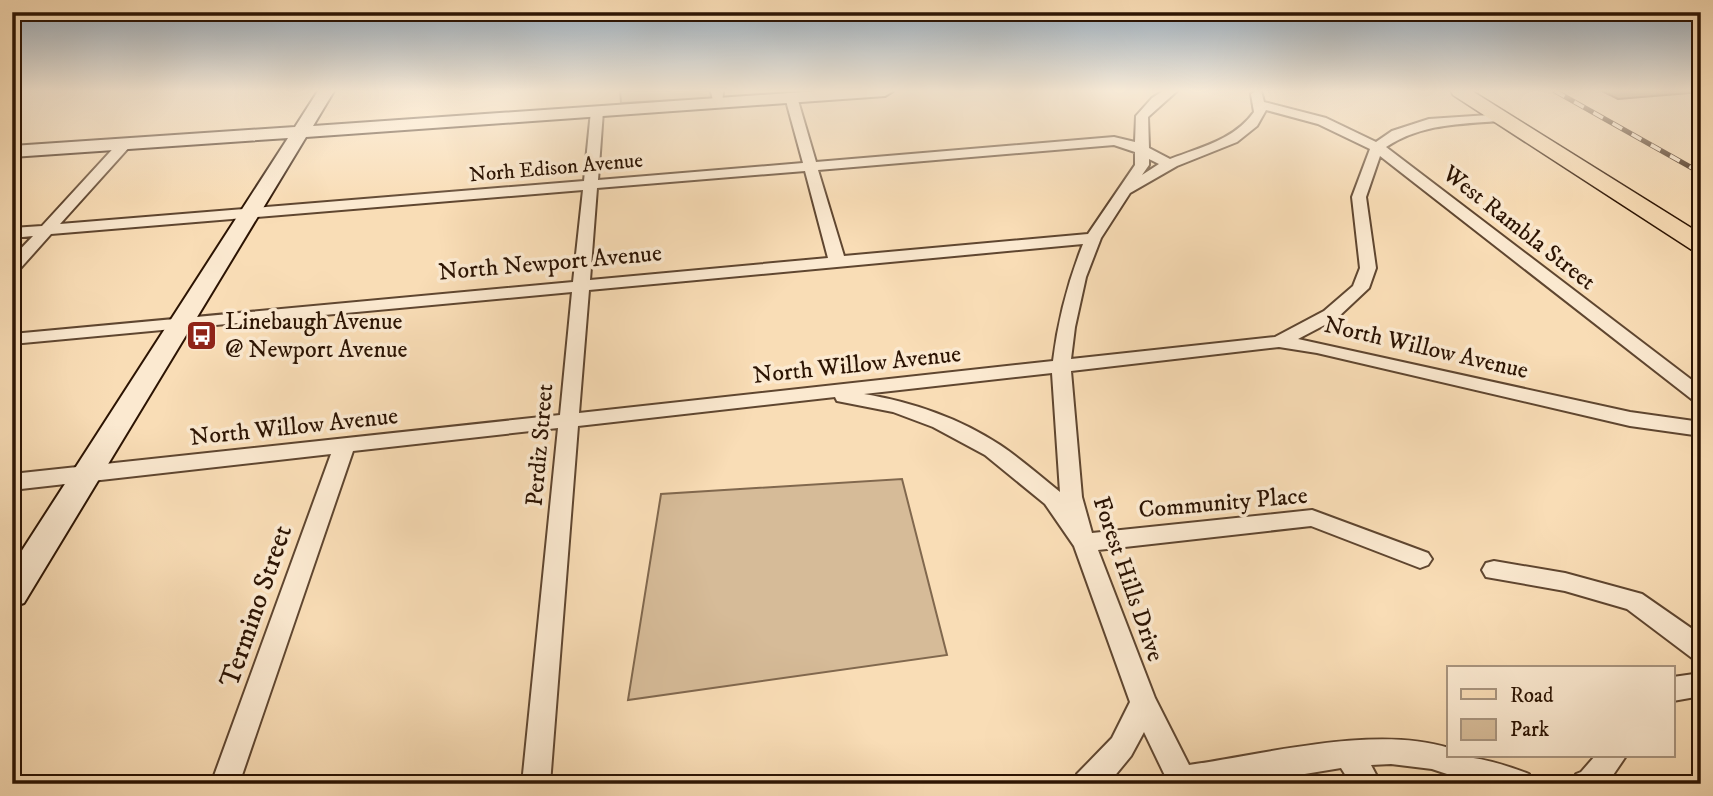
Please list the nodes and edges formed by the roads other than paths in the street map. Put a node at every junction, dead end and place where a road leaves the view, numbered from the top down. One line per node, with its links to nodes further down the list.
1 (302, 128): 10 (street)
2 (354, 128): 10 (street)
3 (595, 128): 17 (street, Perdiz Street)
4 (800, 128): 16 (street)
5 (1142, 128): 14 (street, Forest Hills Drive)
6 (1247, 128): 15 (street)
7 (1337, 128): 12 (street, West Rambla Street)
8 (1414, 128): 12 (street)
9 (1518, 128): 23 (main road)
10 (300, 132): 11 (street); 19 (street)
11 (125, 144): 13 (street); 20 (street)
12 (1377, 147): 29 (street); 32 (street, West Rambla Street)
13 (12, 152)
14 (1143, 153): 15 (street); 16 (street, Norh Edison Avenue); 18 (street, Forest Hills Drive)
15 (1171, 164): 18 (street)
16 (811, 167): 17 (street, Norh Edison Avenue); 24 (street)
17 (589, 186): 19 (street, Norh Edison Avenue); 26 (street, Perdiz Street)
18 (1123, 194): 22 (street, Forest Hills Drive)
19 (248, 215): 20 (street, Norh Edison Avenue); 27 (street)
20 (47, 230): 21 (street, Norh Edison Avenue); 25 (street)
21 (12, 233)
22 (1093, 238): 24 (street, North Newport Avenue); 30 (street, Forest Hills Drive)
23 (1701, 245)
24 (837, 261): 26 (street, North Newport Avenue)
25 (12, 268)
26 (581, 285): 27 (street, North Newport Avenue); 33 (street, Perdiz Street)
27 (181, 322): 28 (street, North Newport Avenue); 36 (street)
28 (12, 339)
29 (1279, 342): 30 (street, North Willow Avenue); 34 (street, North Willow Avenue)
30 (1061, 367): 31 (street, North Willow Avenue); 38 (street, Forest Hills Drive)
31 (822, 393): 33 (street, North Willow Avenue); 38 (street)
32 (1701, 397)
33 (569, 421): 35 (street, North Willow Avenue); 50 (street, Perdiz Street)
34 (1701, 429)
35 (344, 447): 36 (street, North Willow Avenue); 49 (street, Termino Street)
36 (87, 474): 37 (street, North Willow Avenue); 41 (street)
37 (12, 482)
38 (1084, 543): 39 (street, Community Place); 45 (street, Forest Hills Drive)
39 (1420, 559)
40 (1494, 570): 42 (street)
41 (12, 594)
42 (1701, 650)
43 (1701, 684): 44 (street)
44 (1674, 689)
45 (1143, 702): 48 (street, Forest Hills Drive); 51 (street)
46 (1349, 754): 48 (street); 52 (street); 53 (street)
47 (1610, 758): 54 (street)
48 (1183, 782)
49 (225, 784)
50 (536, 784)
51 (1087, 784)
52 (1367, 784)
53 (1519, 784)
54 (1586, 784)

